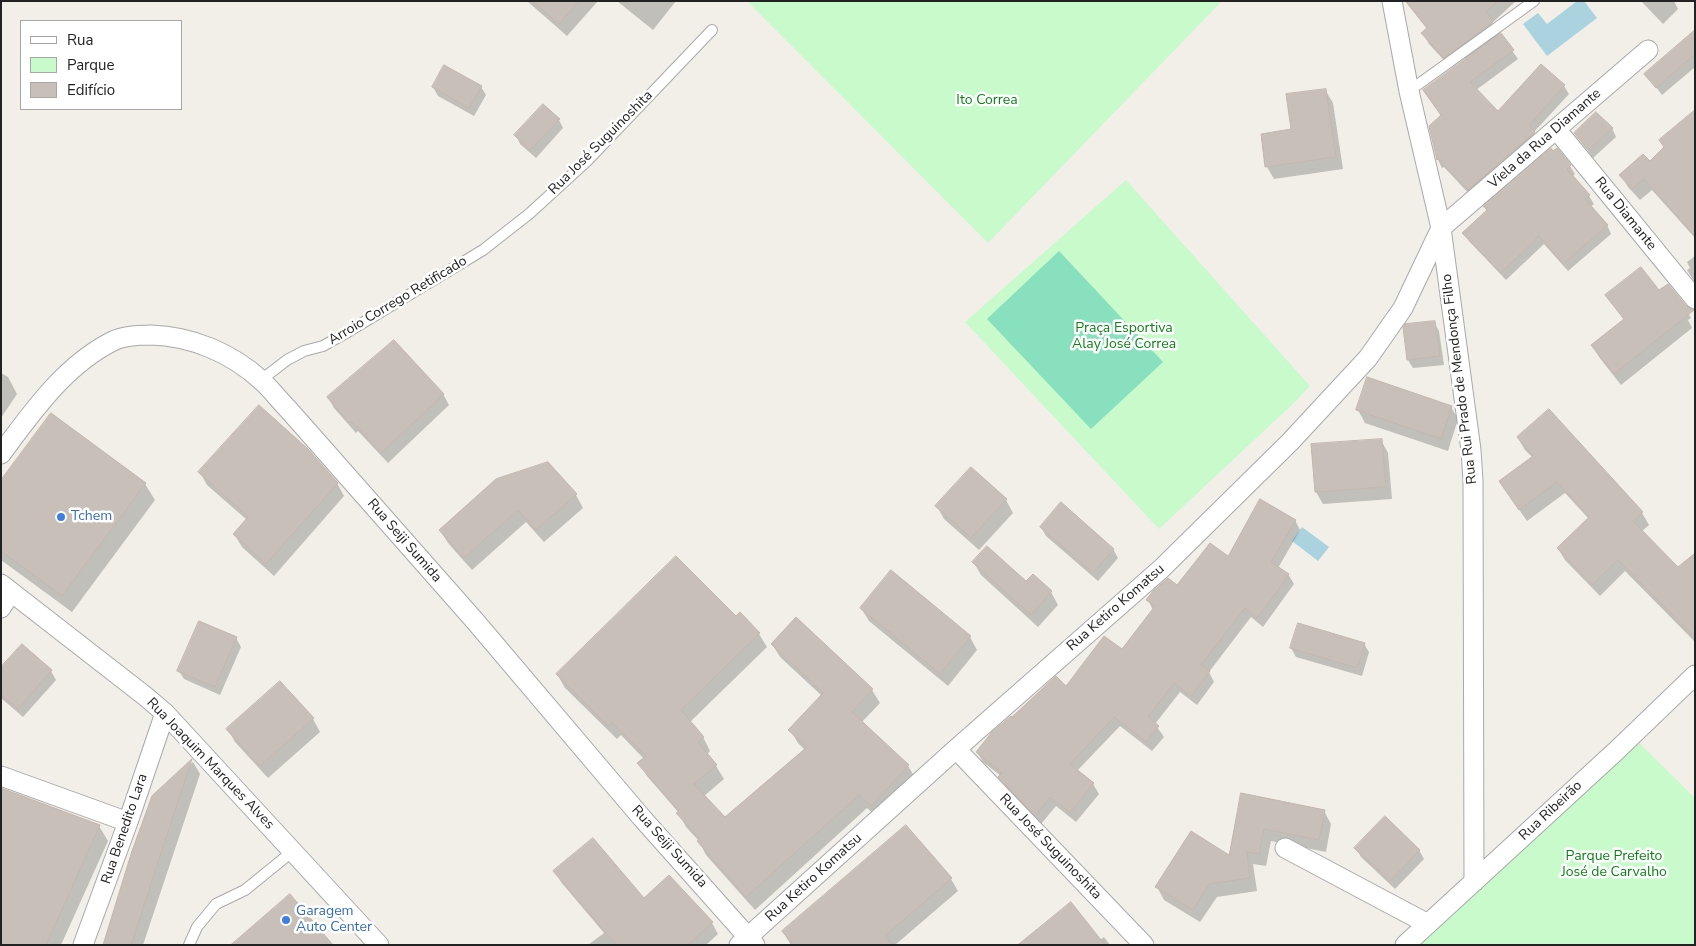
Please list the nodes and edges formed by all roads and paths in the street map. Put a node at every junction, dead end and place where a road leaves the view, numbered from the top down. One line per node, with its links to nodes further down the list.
1 (1392, 1): 5 (street, Rua Rui Prado de Mendonça Filho)
2 (1534, 1): 5 (lane)
3 (712, 30): 8 (lane, Rua José Suguinoshita)
4 (1648, 50): 6 (street, Viela da Rua Diamante)
5 (1409, 91): 7 (street, Rua Rui Prado de Mendonça Filho)
6 (1556, 129): 7 (street, Viela da Rua Diamante); 9 (street, Rua Diamante)
7 (1441, 228): 15 (street, Rua Ketiro Komatsu); 20 (street, Rua Rui Prado de Mendonça Filho)
8 (483, 250): 10 (lane, Arroio Corrego Retificado)
9 (1695, 299)
10 (261, 380): 11 (street, Rua Seiji Sumida); 22 (street, Rua Seiji Sumida)
11 (1, 454)
12 (5, 594): 14 (street, Rua Joaquim Marques Alves)
13 (1695, 675): 20 (street, Rua Ribeirão)
14 (165, 714): 17 (street, Rua Benedito Lara); 19 (street, Rua Joaquim Marques Alves)
15 (956, 749): 22 (street, Rua Ketiro Komatsu); 26 (street, Rua José Suguinoshita)
16 (1, 776): 17 (street)
17 (128, 822): 23 (street, Rua Benedito Lara)
18 (1285, 848): 21 (street)
19 (293, 852): 24 (lane); 25 (street, Rua Joaquim Marques Alves)
20 (1474, 882): 21 (street, Rua Ribeirão)
21 (1428, 924): 27 (street, Rua Ribeirão)
22 (748, 942)
23 (83, 945)
24 (189, 945)
25 (379, 945)
26 (1144, 945)
27 (1405, 945)

